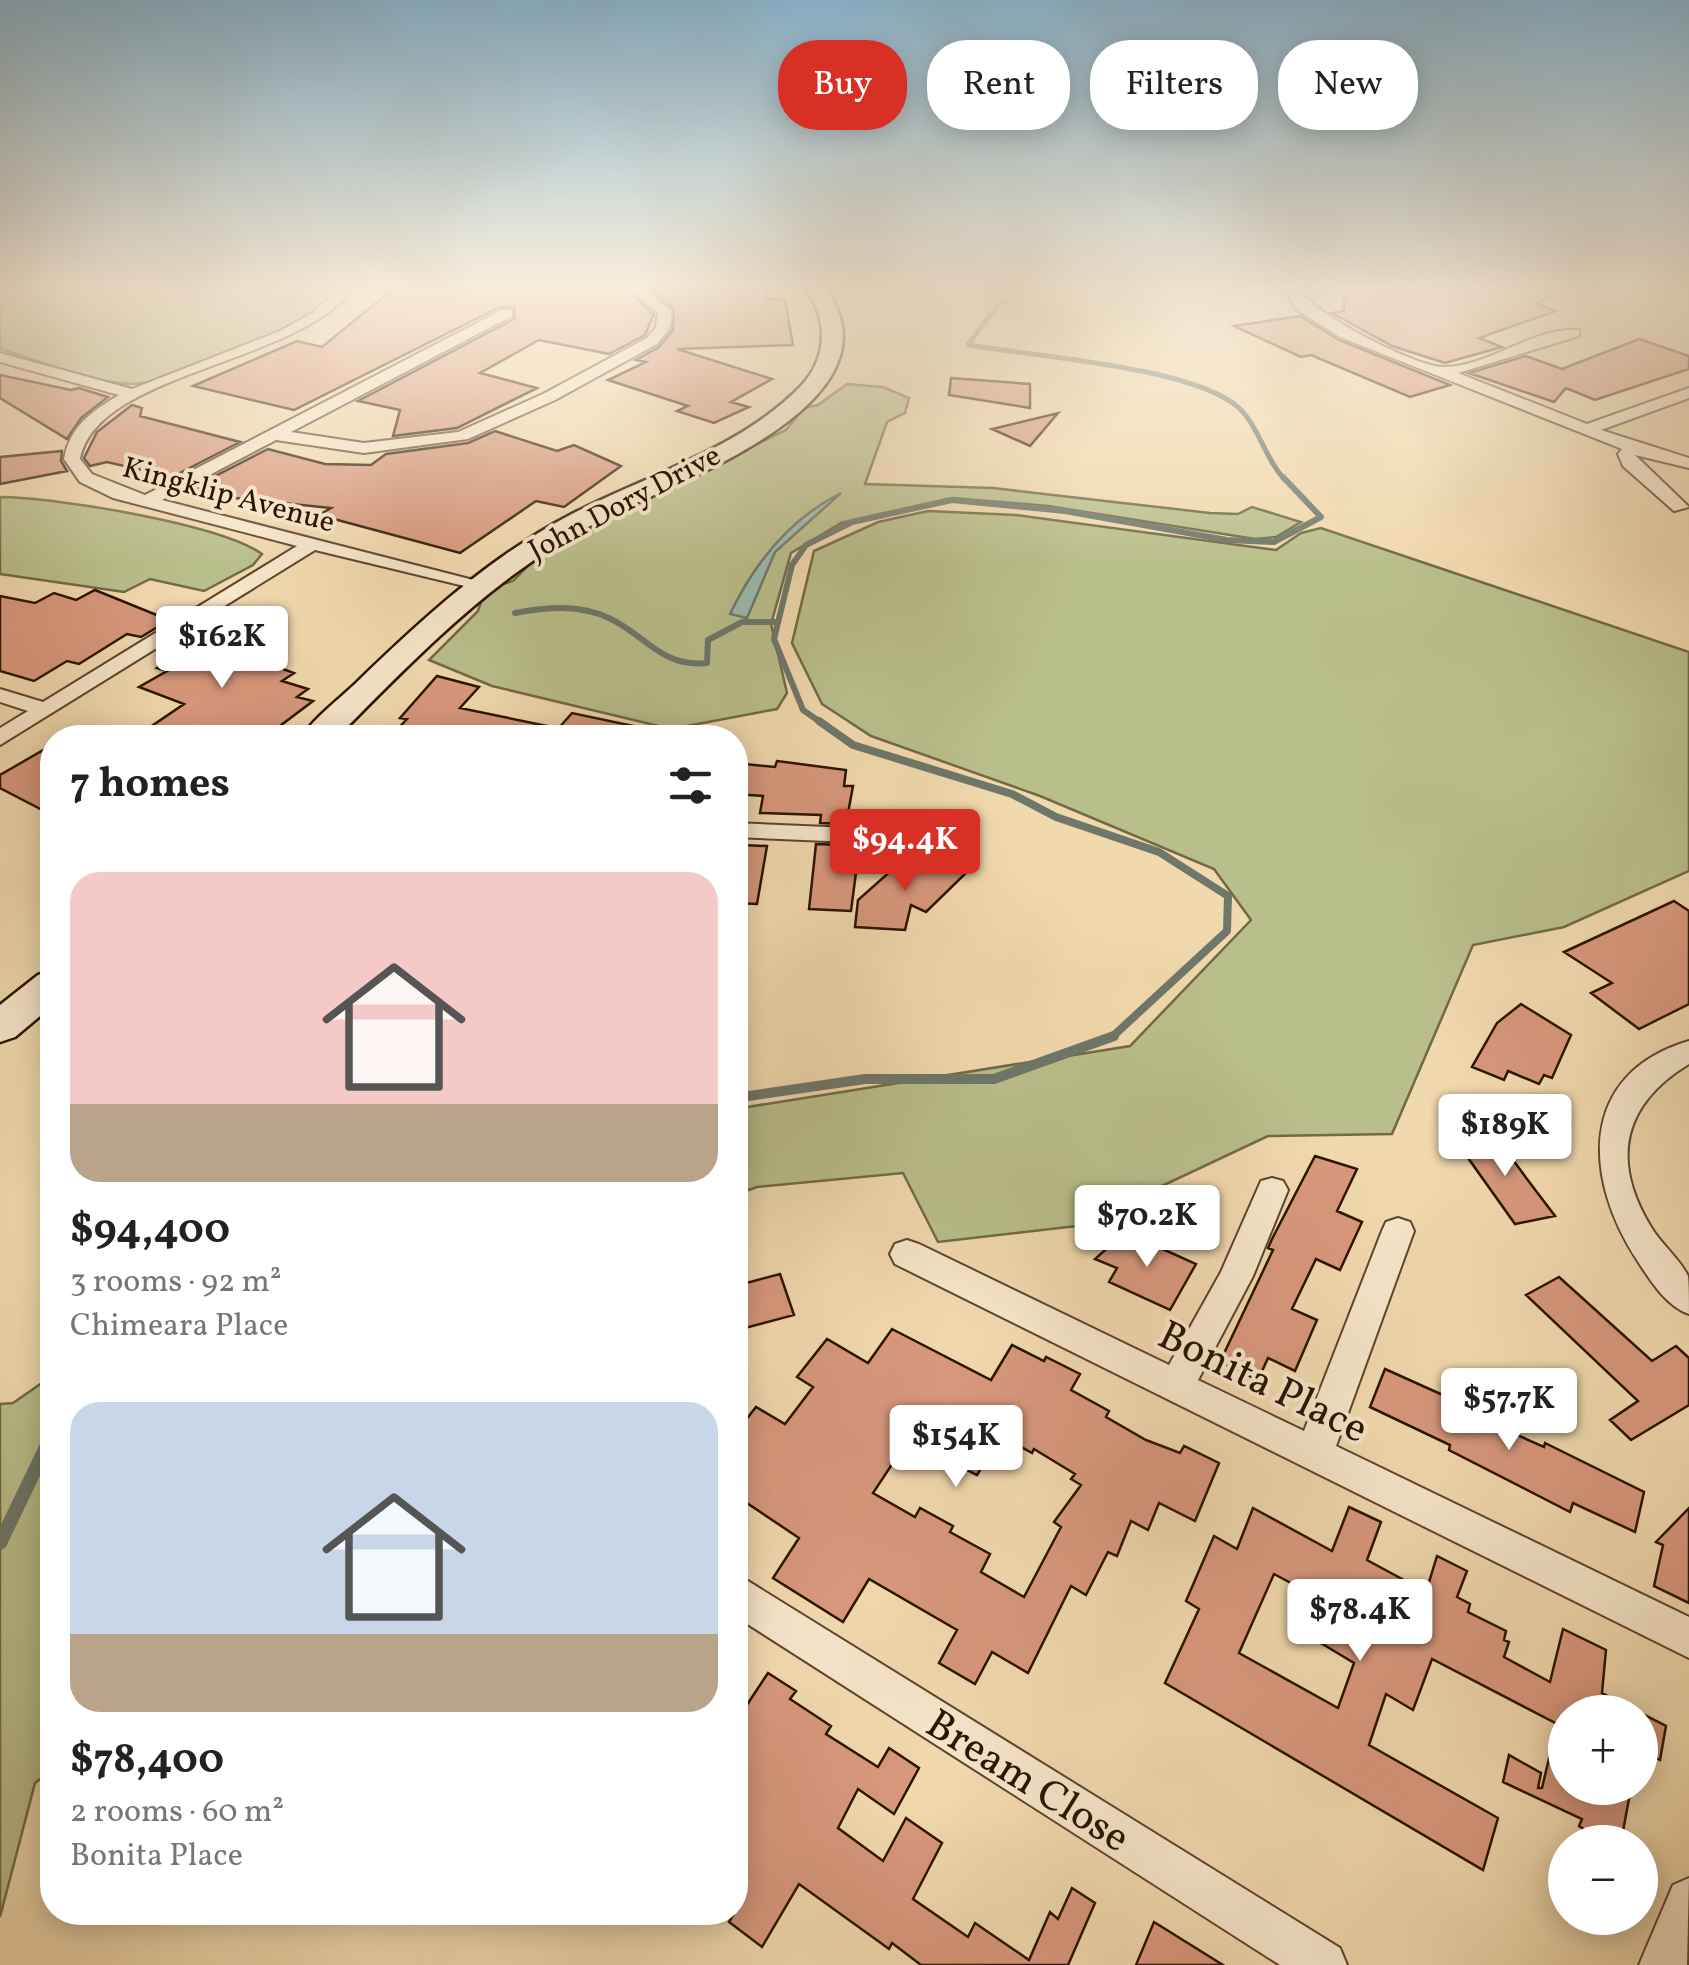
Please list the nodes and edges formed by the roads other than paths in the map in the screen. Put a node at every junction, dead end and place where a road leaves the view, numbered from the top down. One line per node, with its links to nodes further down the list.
1 (80, 381): 8 (street)
2 (166, 381): 8 (street, Kingklip Avenue)
3 (379, 381): 10 (street)
4 (576, 381): 10 (street)
5 (816, 381): 16 (street, John Dory Drive)
6 (1462, 381): 9 (street)
7 (1689, 393): 9 (street)
8 (132, 394): 13 (street, Kingklip Avenue)
9 (1586, 430): 11 (street)
10 (276, 435): 13 (street)
11 (1632, 448): 12 (street); 14 (street)
12 (1689, 464)
13 (145, 502): 15 (street, Kingklip Avenue)
14 (1680, 507)
15 (311, 546): 16 (street, Kingklip Avenue); 18 (street)
16 (478, 587): 19 (street, John Dory Drive)
17 (0, 695): 18 (street)
18 (47, 710): 20 (street)
19 (332, 725)
20 (0, 738)
21 (748, 831): 22 (street)
22 (898, 837)
23 (40, 995): 24 (street)
24 (0, 1028)
25 (1689, 1050): 29 (street)
26 (1272, 1190): 30 (street)
27 (1398, 1231): 31 (street)
28 (907, 1254): 30 (street, Bonita Place)
29 (1689, 1300)
30 (1176, 1386): 31 (street, Bonita Place)
31 (1314, 1454): 33 (street, Bonita Place)
32 (748, 1601): 35 (street, Bream Close)
33 (1689, 1638)
34 (1689, 1901): 36 (street)
35 (1322, 1965)
36 (1662, 1965)

